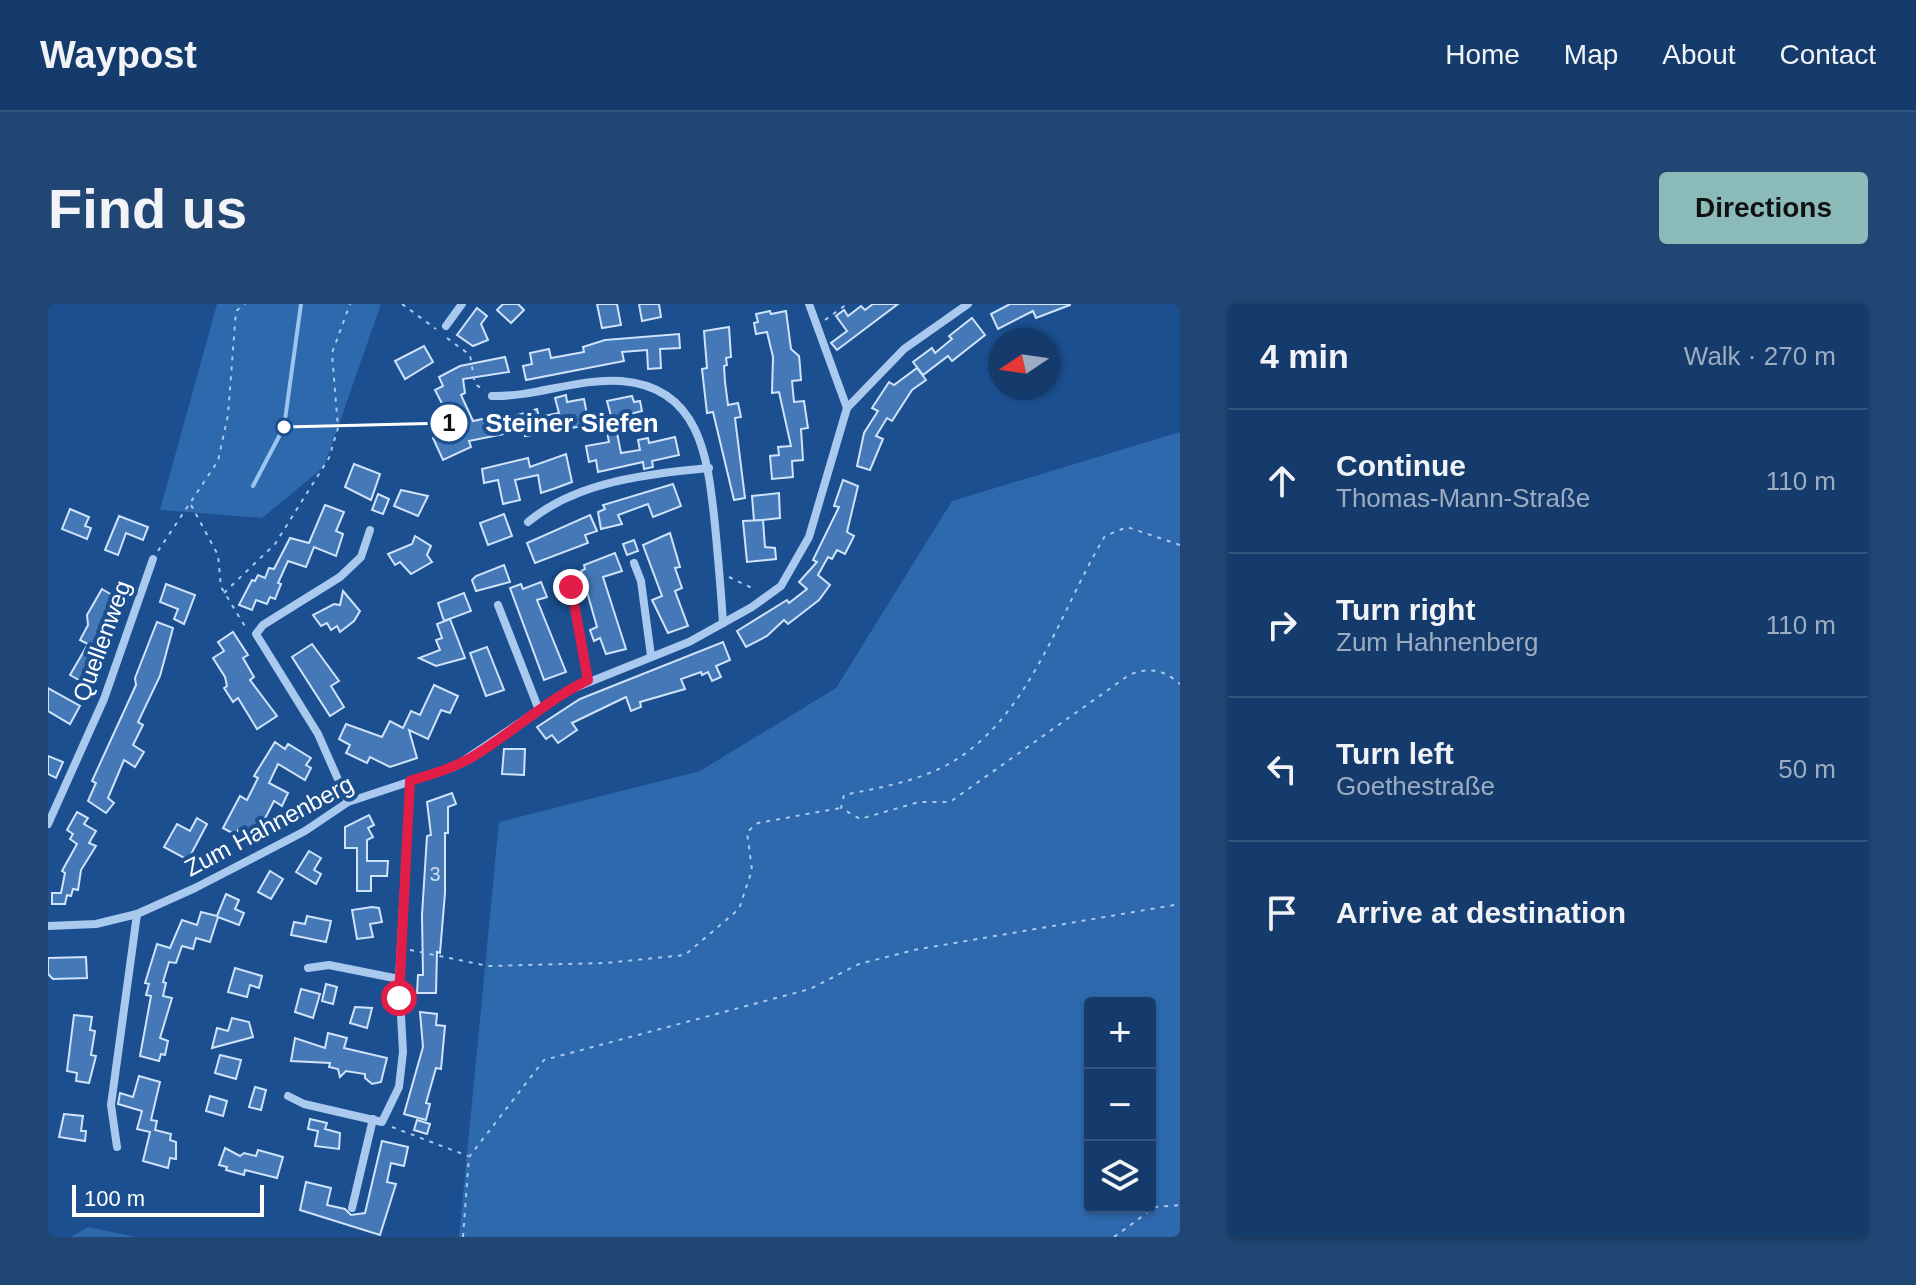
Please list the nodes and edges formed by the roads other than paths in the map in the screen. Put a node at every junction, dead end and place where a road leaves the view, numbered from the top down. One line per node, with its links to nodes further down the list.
1 (462, 304): 4 (street)
2 (809, 304): 6 (street)
3 (968, 304): 6 (street, Zum Hahnenberg)
4 (446, 326)
5 (492, 396): 7 (street)
6 (847, 408): 14 (street, Zum Hahnenberg)
7 (709, 468): 8 (street); 14 (street)
8 (528, 522)
9 (370, 530): 19 (street)
10 (153, 559): 20 (street, Quellenweg)
11 (634, 563): 15 (street)
12 (571, 587): 16 (street)
13 (498, 605): 17 (street)
14 (723, 623): 15 (street, Zum Hahnenberg)
15 (651, 656): 16 (street, Zum Hahnenberg)
16 (588, 680): 17 (street, Zum Hahnenberg)
17 (539, 710): 18 (street, Zum Hahnenberg)
18 (410, 781): 19 (street, Zum Hahnenberg); 24 (street)
19 (348, 802): 21 (street, Zum Hahnenberg)
20 (48, 824)
21 (137, 914): 22 (street, Zum Hahnenberg); 27 (street)
22 (48, 926)
23 (308, 968): 24 (street)
24 (399, 979): 26 (street)
25 (288, 1096): 26 (street)
26 (378, 1120): 28 (street)
27 (117, 1147)
28 (352, 1208)

